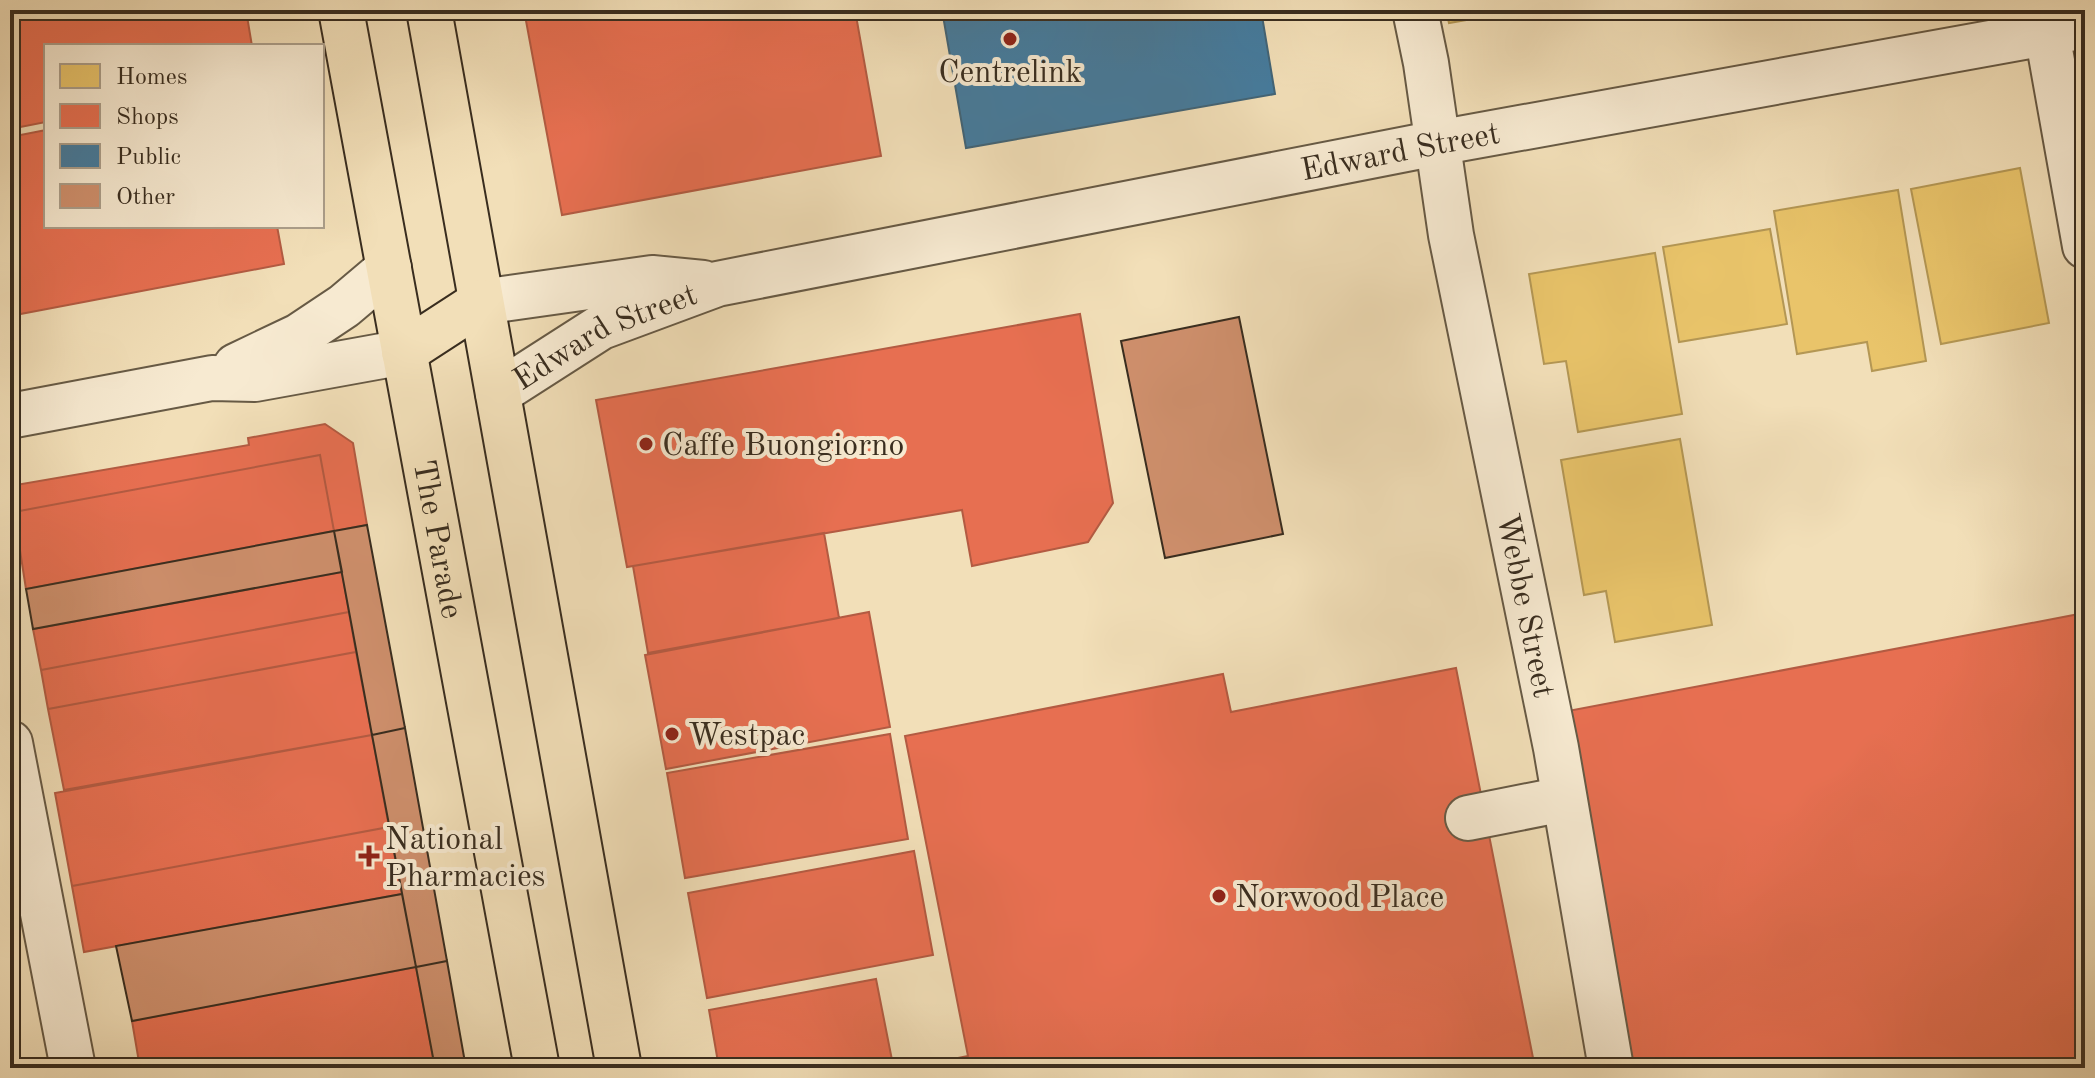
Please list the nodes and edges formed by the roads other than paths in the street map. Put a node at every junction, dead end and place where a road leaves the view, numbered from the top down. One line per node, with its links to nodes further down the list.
1 (341, 10): 7 (main road, The Parade)
2 (429, 10): 9 (main road)
3 (1415, 10): 5 (street, Webbe Street)
4 (2066, 30): 5 (street, Edward Street); 6 (street)
5 (1437, 143): 8 (street, Edward Street); 15 (street, Webbe Street)
6 (2085, 246)
7 (389, 268): 10 (main road, The Parade); 11 (street)
8 (717, 284): 9 (street, Edward Street); 12 (street, Edward Street)
9 (481, 302): 10 (main road); 12 (main road)
10 (404, 352): 11 (street); 18 (main road, The Parade)
11 (212, 378): 13 (street)
12 (498, 393): 19 (main road)
13 (10, 416)
14 (10, 743): 17 (street)
15 (1564, 799): 16 (street); 20 (street, Webbe Street)
16 (1468, 818)
17 (73, 1068)
18 (537, 1068)
19 (619, 1068)
20 (1611, 1068)

